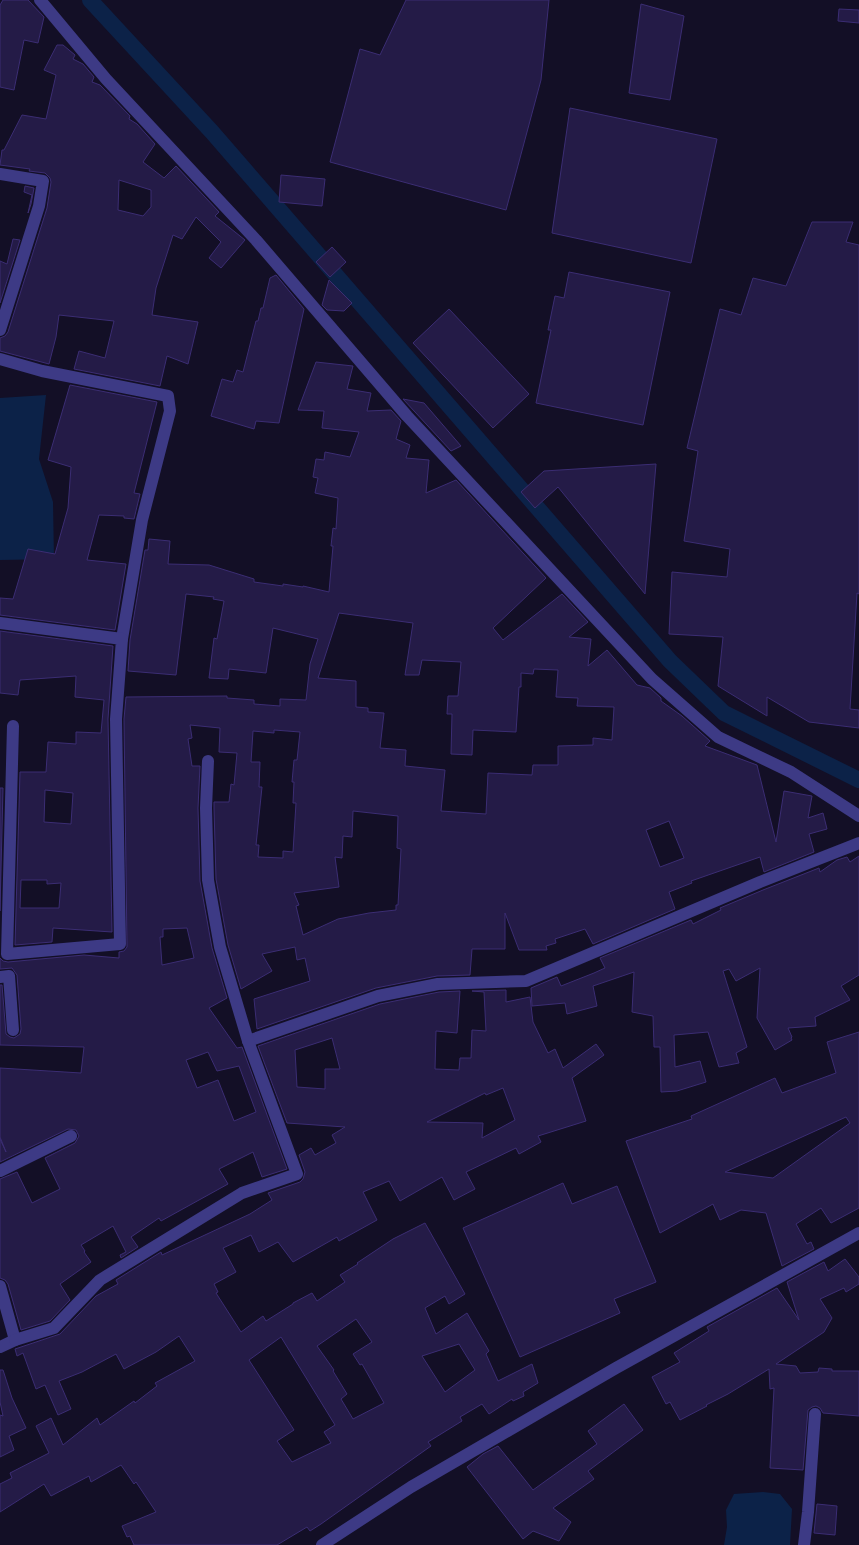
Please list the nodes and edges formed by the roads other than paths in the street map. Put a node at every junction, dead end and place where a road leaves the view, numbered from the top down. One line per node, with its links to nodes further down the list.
1 (40, 0): 9 (street)
2 (0, 174): 3 (street)
3 (0, 330)
4 (0, 359): 6 (street)
5 (0, 623): 6 (street)
6 (122, 639): 7 (street)
7 (13, 726)
8 (208, 761): 13 (street)
9 (859, 816)
10 (859, 844): 13 (street)
11 (0, 977): 12 (street)
12 (13, 1030)
13 (248, 1041): 18 (street)
14 (71, 1136): 15 (street)
15 (0, 1171)
16 (859, 1233): 21 (street)
17 (0, 1286): 18 (street)
18 (15, 1340): 19 (street)
19 (0, 1347)
20 (815, 1414): 22 (street)
21 (322, 1545)
22 (804, 1545)

